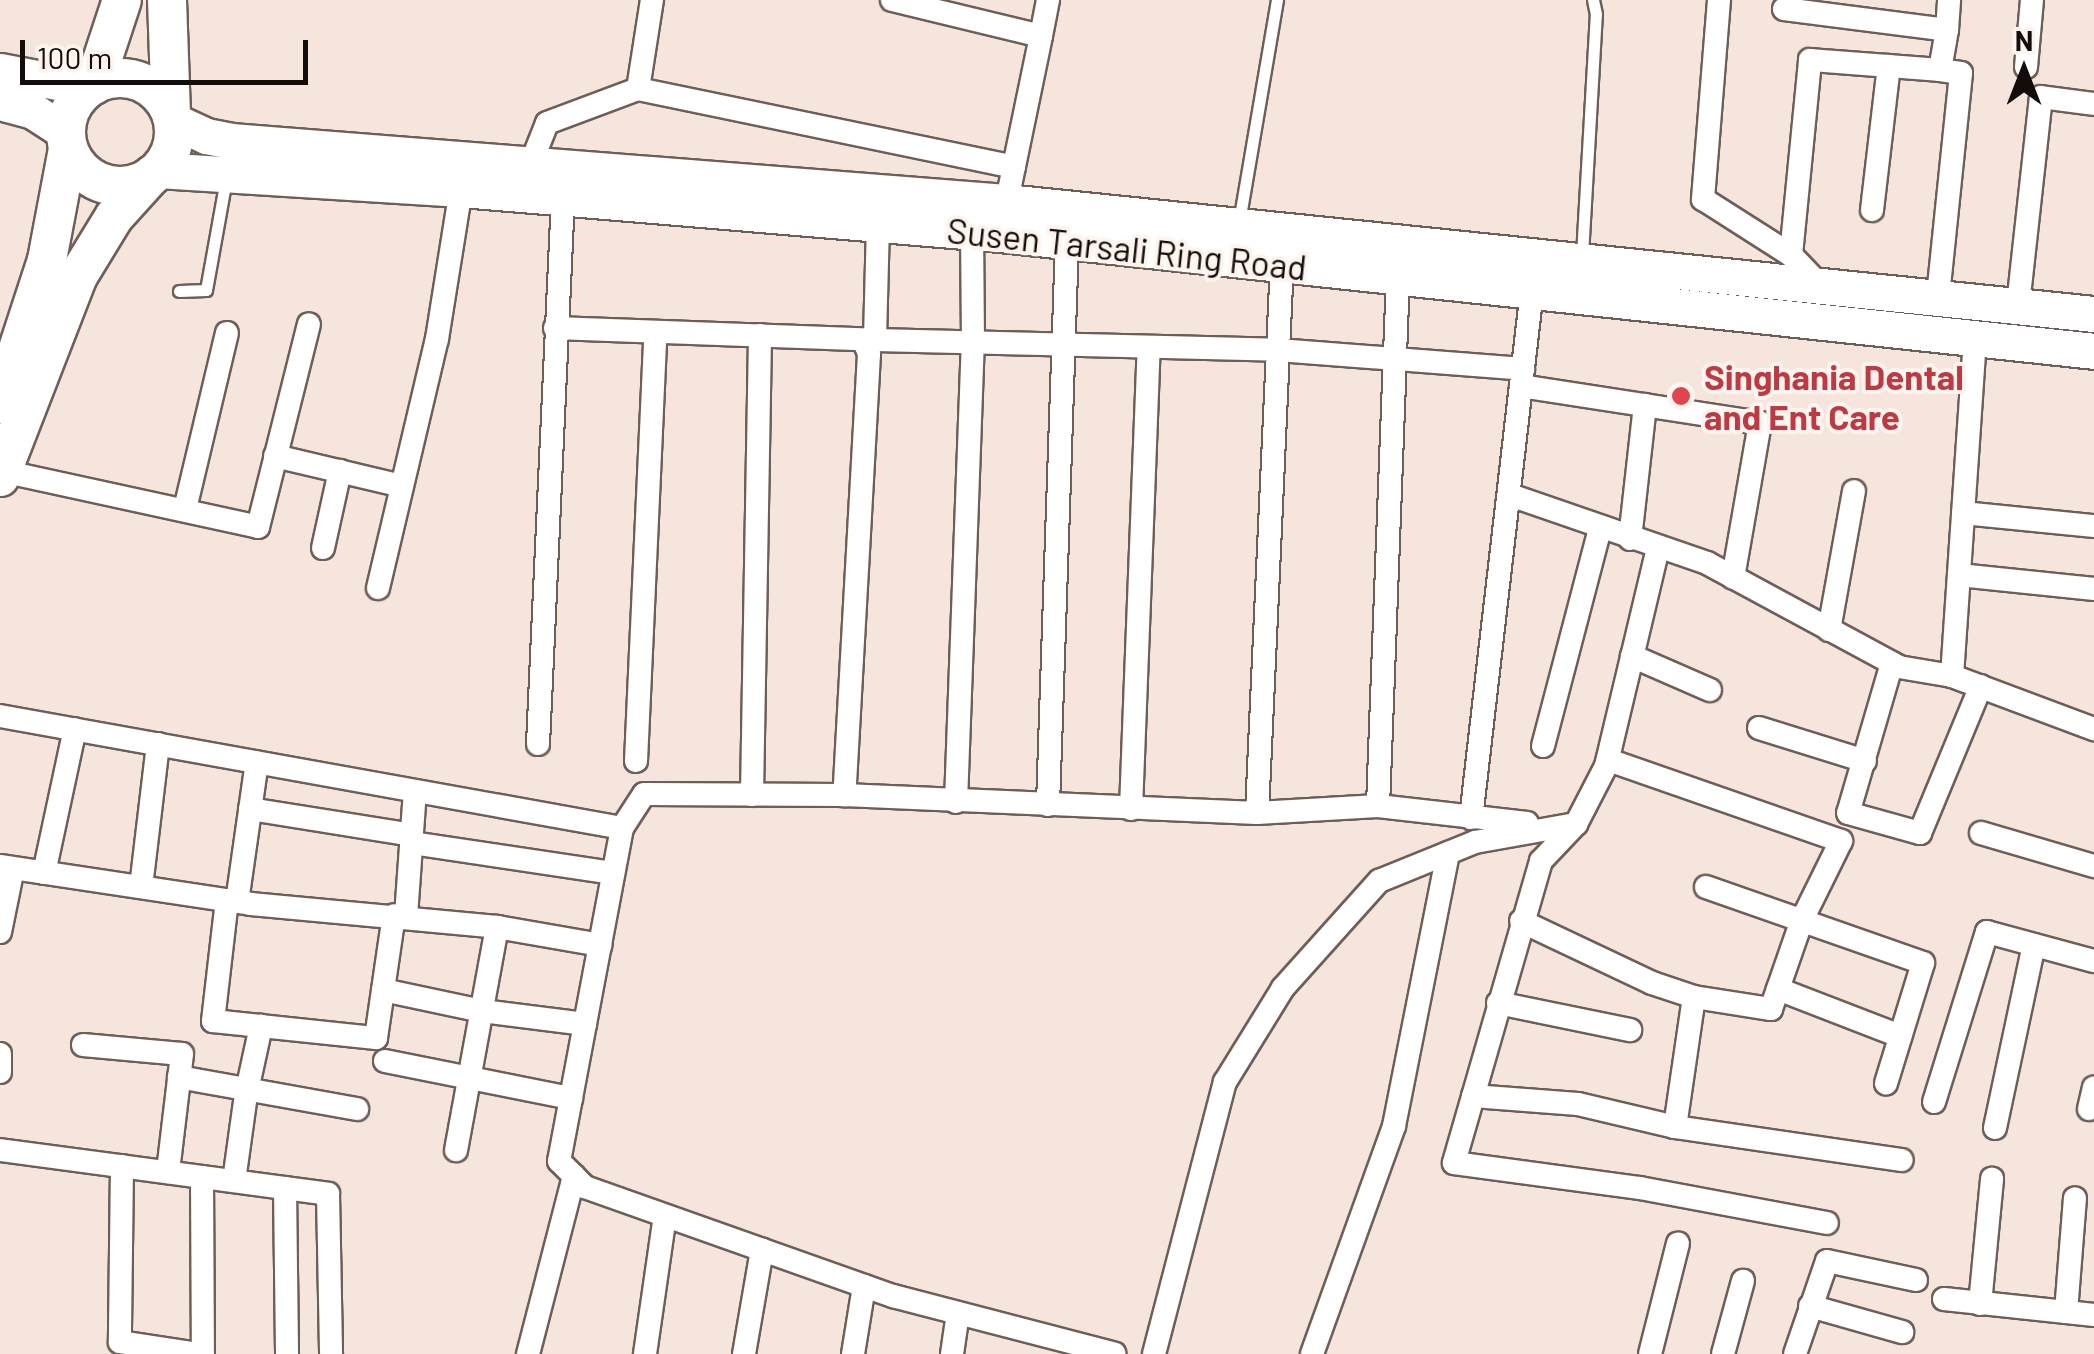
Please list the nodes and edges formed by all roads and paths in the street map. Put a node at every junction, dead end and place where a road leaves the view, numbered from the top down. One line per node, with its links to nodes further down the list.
1 (122, 0): 18 (highway)
2 (167, 0): 22 (highway)
3 (652, 0): 19 (street)
4 (1048, 0): 13 (street)
5 (1277, 0): 34 (lane)
6 (1593, 0): 36 (lane)
7 (1719, 0): 35 (street)
8 (1949, 0): 12 (street)
9 (2032, 0): 15 (street)
10 (903, 1): 13 (street)
11 (1784, 8): 12 (street)
12 (1947, 30): 16 (street)
13 (1041, 36): 26 (street)
14 (1889, 66): 16 (street); 30 (street); 35 (street)
15 (2026, 66)
16 (1940, 70): 43 (street)
17 (0, 71): 18 (main road)
18 (91, 86): 22 (highway); 23 (highway)
19 (638, 89): 25 (street); 26 (street)
20 (0, 102): 23 (main road)
21 (2094, 104): 44 (street)
22 (172, 116): 24 (main road, Susen Tarsali Ring Road); 27 (highway)
23 (67, 141): 27 (highway); 38 (highway)
24 (229, 157): 25 (main road, Susen Tarsali Ring Road); 27 (main road, Susen Tarsali Ring Road); 28 (main road, Susen Tarsali Ring Road); 42 (lane)
25 (530, 166): 31 (main road, Susen Tarsali Ring Road)
26 (1014, 167): 31 (street)
27 (155, 172): 38 (highway)
28 (461, 189): 29 (main road, Susen Tarsali Ring Road); 65 (street)
29 (564, 197): 32 (main road, Susen Tarsali Ring Road); 47 (street)
30 (1872, 210)
31 (993, 223): 32 (main road, Susen Tarsali Ring Road); 33 (main road, Susen Tarsali Ring Road); 34 (main road, Susen Tarsali Ring Road); 53 (street)
32 (878, 224): 52 (street)
33 (1068, 241): 34 (main road, Susen Tarsali Ring Road); 54 (street)
34 (1235, 242): 36 (main road, Susen Tarsali Ring Road); 37 (main road, Susen Tarsali Ring Road)
35 (1791, 255): 40 (street)
36 (1582, 260): 40 (main road, Susen Tarsali Ring Road)
37 (1282, 263): 39 (main road, Susen Tarsali Ring Road); 56 (street)
38 (63, 268): 60 (highway); 64 (highway)
39 (1398, 276): 41 (main road, Susen Tarsali Ring Road); 58 (street)
40 (1818, 283): 43 (main road, Susen Tarsali Ring Road)
41 (1532, 290): 51 (main road, Susen Tarsali Ring Road); 59 (street)
42 (179, 292)
43 (1938, 296): 44 (main road, Susen Tarsali Ring Road)
44 (2018, 305): 45 (main road, Susen Tarsali Ring Road)
45 (2094, 314)
46 (310, 324): 62 (street)
47 (554, 328): 49 (street); 90 (street)
48 (227, 333): 68 (street)
49 (656, 335): 50 (street); 93 (street)
50 (760, 335): 52 (street); 97 (street)
51 (1975, 338): 57 (main road, Susen Tarsali Ring Road); 69 (street)
52 (875, 340): 53 (street); 98 (street)
53 (973, 343): 54 (street); 99 (street)
54 (1066, 345): 55 (street); 100 (street)
55 (1149, 348): 56 (street); 102 (street)
56 (1278, 350): 58 (street); 104 (street)
57 (2094, 351)
58 (1396, 361): 59 (street); 101 (street)
59 (1522, 378): 61 (street); 67 (street)
60 (0, 404)
61 (1645, 405): 72 (street); 76 (street)
62 (275, 456): 63 (street); 68 (street)
63 (340, 471): 65 (street); 73 (street)
64 (1, 474): 68 (street)
65 (402, 486): 77 (street)
66 (1854, 491): 79 (street)
67 (1510, 495): 71 (street); 106 (street)
68 (185, 509)
69 (1963, 513): 70 (street); 75 (street)
70 (2094, 526)
71 (1600, 529): 72 (street); 91 (street)
72 (1630, 538): 74 (street)
73 (323, 548)
74 (1658, 548): 76 (street); 80 (street)
75 (1959, 574): 78 (street); 82 (street)
76 (1734, 578): 79 (street)
77 (378, 588)
78 (2094, 588)
79 (1829, 630): 81 (street)
80 (1632, 656): 84 (street); 92 (street)
81 (1892, 664): 82 (street); 94 (street)
82 (1952, 676): 83 (street)
83 (1981, 686): 87 (street); 105 (street)
84 (1710, 690)
85 (0, 716): 88 (street)
86 (1759, 728): 94 (street)
87 (2094, 728)
88 (75, 730): 89 (street); 115 (street)
89 (158, 744): 95 (street); 117 (street)
90 (538, 744)
91 (1543, 746)
92 (1608, 760): 107 (street); 111 (street)
93 (636, 761)
94 (1864, 761): 105 (street)
95 (257, 762): 96 (street); 103 (street)
96 (415, 791): 108 (street); 110 (street)
97 (752, 795): 98 (street); 108 (street)
98 (844, 796): 99 (street)
99 (956, 802): 100 (street)
100 (1048, 805): 102 (street)
101 (1378, 806): 104 (street); 106 (street)
102 (1131, 808): 104 (street)
103 (250, 809): 110 (street); 119 (street)
104 (1257, 813)
105 (1848, 813): 111 (street)
106 (1471, 818): 107 (street)
107 (1576, 824): 112 (street); 122 (street)
108 (622, 828): 116 (street)
109 (1981, 833): 113 (street)
110 (412, 839): 116 (street); 120 (street)
111 (1840, 842): 121 (street)
112 (1448, 852): 186 (street); 187 (street)
113 (2094, 866)
114 (7, 867): 115 (street); 124 (street)
115 (44, 873): 117 (street)
116 (613, 873): 125 (street)
117 (140, 887): 119 (street)
118 (1706, 887): 121 (street)
119 (232, 901): 120 (street); 134 (street)
120 (400, 916): 123 (street); 129 (street)
121 (1802, 920): 128 (street); 136 (street)
122 (1522, 921): 130 (street); 131 (street)
123 (497, 927): 125 (street); 132 (street)
124 (0, 932)
125 (600, 945): 133 (street)
126 (2034, 945): 127 (street); 147 (street); 150 (street)
127 (2094, 962)
128 (1778, 989): 130 (street); 136 (street)
129 (383, 990): 132 (street); 134 (street)
130 (1694, 997): 149 (street)
131 (1498, 1003): 135 (street); 145 (street)
132 (482, 1011): 133 (street); 142 (street)
133 (585, 1024): 146 (street)
134 (261, 1026): 144 (street)
135 (1630, 1030)
136 (1900, 1036): 143 (street)
137 (83, 1046): 141 (street)
138 (0, 1054): 140 (street)
139 (385, 1062): 142 (street)
140 (0, 1072)
141 (179, 1077): 144 (street); 155 (street)
142 (469, 1080): 146 (street); 152 (street)
143 (1886, 1083)
144 (247, 1088): 148 (street); 159 (street)
145 (1473, 1096): 149 (street); 163 (street)
146 (571, 1098): 156 (street)
147 (1934, 1102)
148 (357, 1109)
149 (1675, 1127): 153 (street)
150 (1994, 1128)
151 (0, 1150): 154 (street)
152 (456, 1150)
153 (1902, 1160)
154 (122, 1166): 155 (street); 178 (street)
155 (168, 1172): 157 (street)
156 (574, 1176): 162 (street); 181 (street)
157 (202, 1177): 159 (street); 178 (street)
158 (1992, 1179): 170 (street)
159 (234, 1181): 160 (street)
160 (285, 1188): 179 (street); 180 (street)
161 (2075, 1198): 172 (street)
162 (665, 1216): 165 (street); 182 (street)
163 (1827, 1223)
164 (1678, 1243): 188 (street)
165 (762, 1250): 168 (street); 183 (street)
166 (1916, 1280): 171 (street)
167 (1744, 1282): 189 (street)
168 (864, 1286): 173 (street); 184 (street)
169 (1944, 1299): 170 (street)
170 (1980, 1304): 172 (street)
171 (1810, 1306): 175 (street); 190 (street)
172 (2066, 1312): 174 (street)
173 (958, 1313): 176 (street); 185 (street)
174 (2094, 1314)
175 (1902, 1332)
176 (1026, 1343): 177 (street)
177 (1100, 1352)
178 (201, 1354)
179 (287, 1354)
180 (331, 1354)
181 (528, 1354)
182 (645, 1354)
183 (744, 1354)
184 (852, 1354)
185 (952, 1354)
186 (1154, 1354)
187 (1312, 1354)
188 (1650, 1354)
189 (1723, 1354)
190 (1795, 1354)

